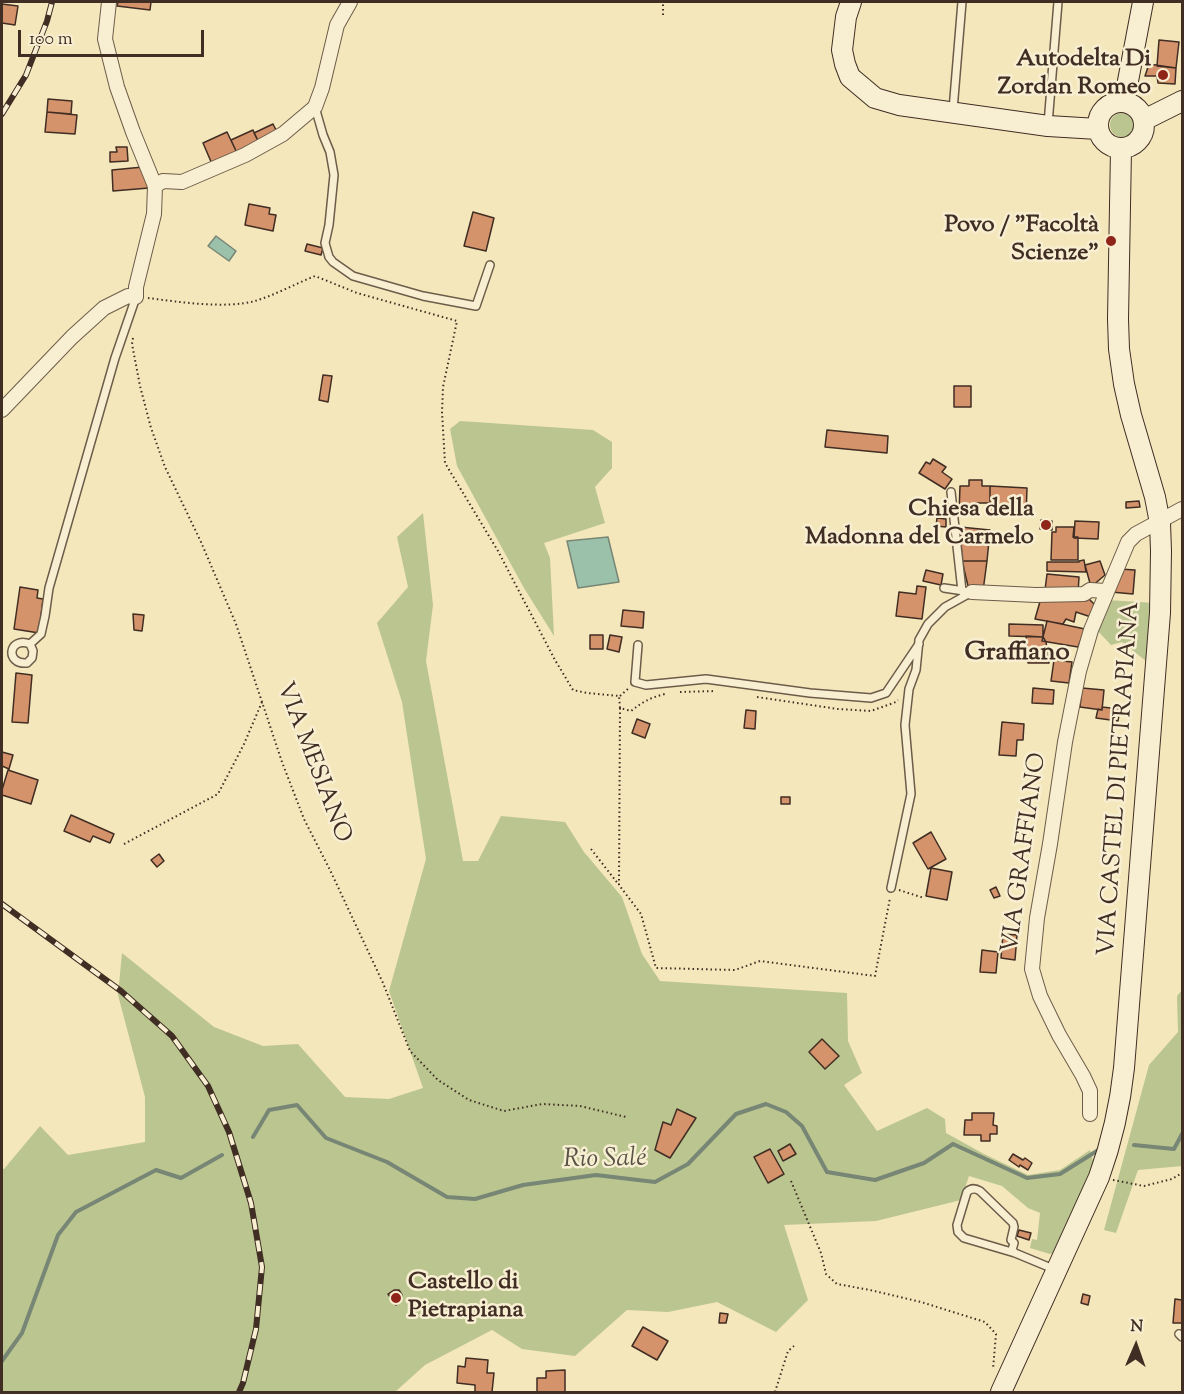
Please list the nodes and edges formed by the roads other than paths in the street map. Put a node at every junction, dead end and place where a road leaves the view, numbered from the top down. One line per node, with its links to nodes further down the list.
1 (110, 2): 15 (street)
2 (350, 2): 9 (street)
3 (851, 2): 10 (main road)
4 (963, 2): 10 (lane)
5 (1059, 2): 12 (lane)
6 (1143, 2): 8 (main road)
7 (1182, 101): 11 (main road)
8 (1124, 102): 11 (main road); 13 (main road)
9 (315, 107): 15 (street); 16 (lane)
10 (953, 113): 12 (main road)
11 (1144, 120): 14 (main road)
12 (1048, 126): 13 (main road)
13 (1098, 129): 14 (main road)
14 (1120, 149): 21 (main road, VIA CASTEL DI PIETRAPIANA)
15 (155, 186): 17 (street)
16 (490, 265)
17 (136, 297): 18 (street); 25 (lane)
18 (2, 410)
19 (951, 492): 24 (lane)
20 (1182, 509): 21 (street, VIA GRAFFIANO)
21 (1160, 523): 23 (street, VIA GRAFFIANO); 31 (main road, VIA CASTEL DI PIETRAPIANA)
22 (944, 588): 24 (lane)
23 (1106, 591): 24 (street); 29 (street, VIA GRAFFIANO)
24 (967, 592): 26 (lane)
25 (30, 644)
26 (919, 644): 27 (lane); 28 (lane)
27 (638, 645)
28 (891, 888)
29 (1090, 1114)
30 (1015, 1253): 30 (lane); 31 (lane)
31 (1057, 1271): 32 (main road, VIA CASTEL DI PIETRAPIANA)
32 (1001, 1392)

